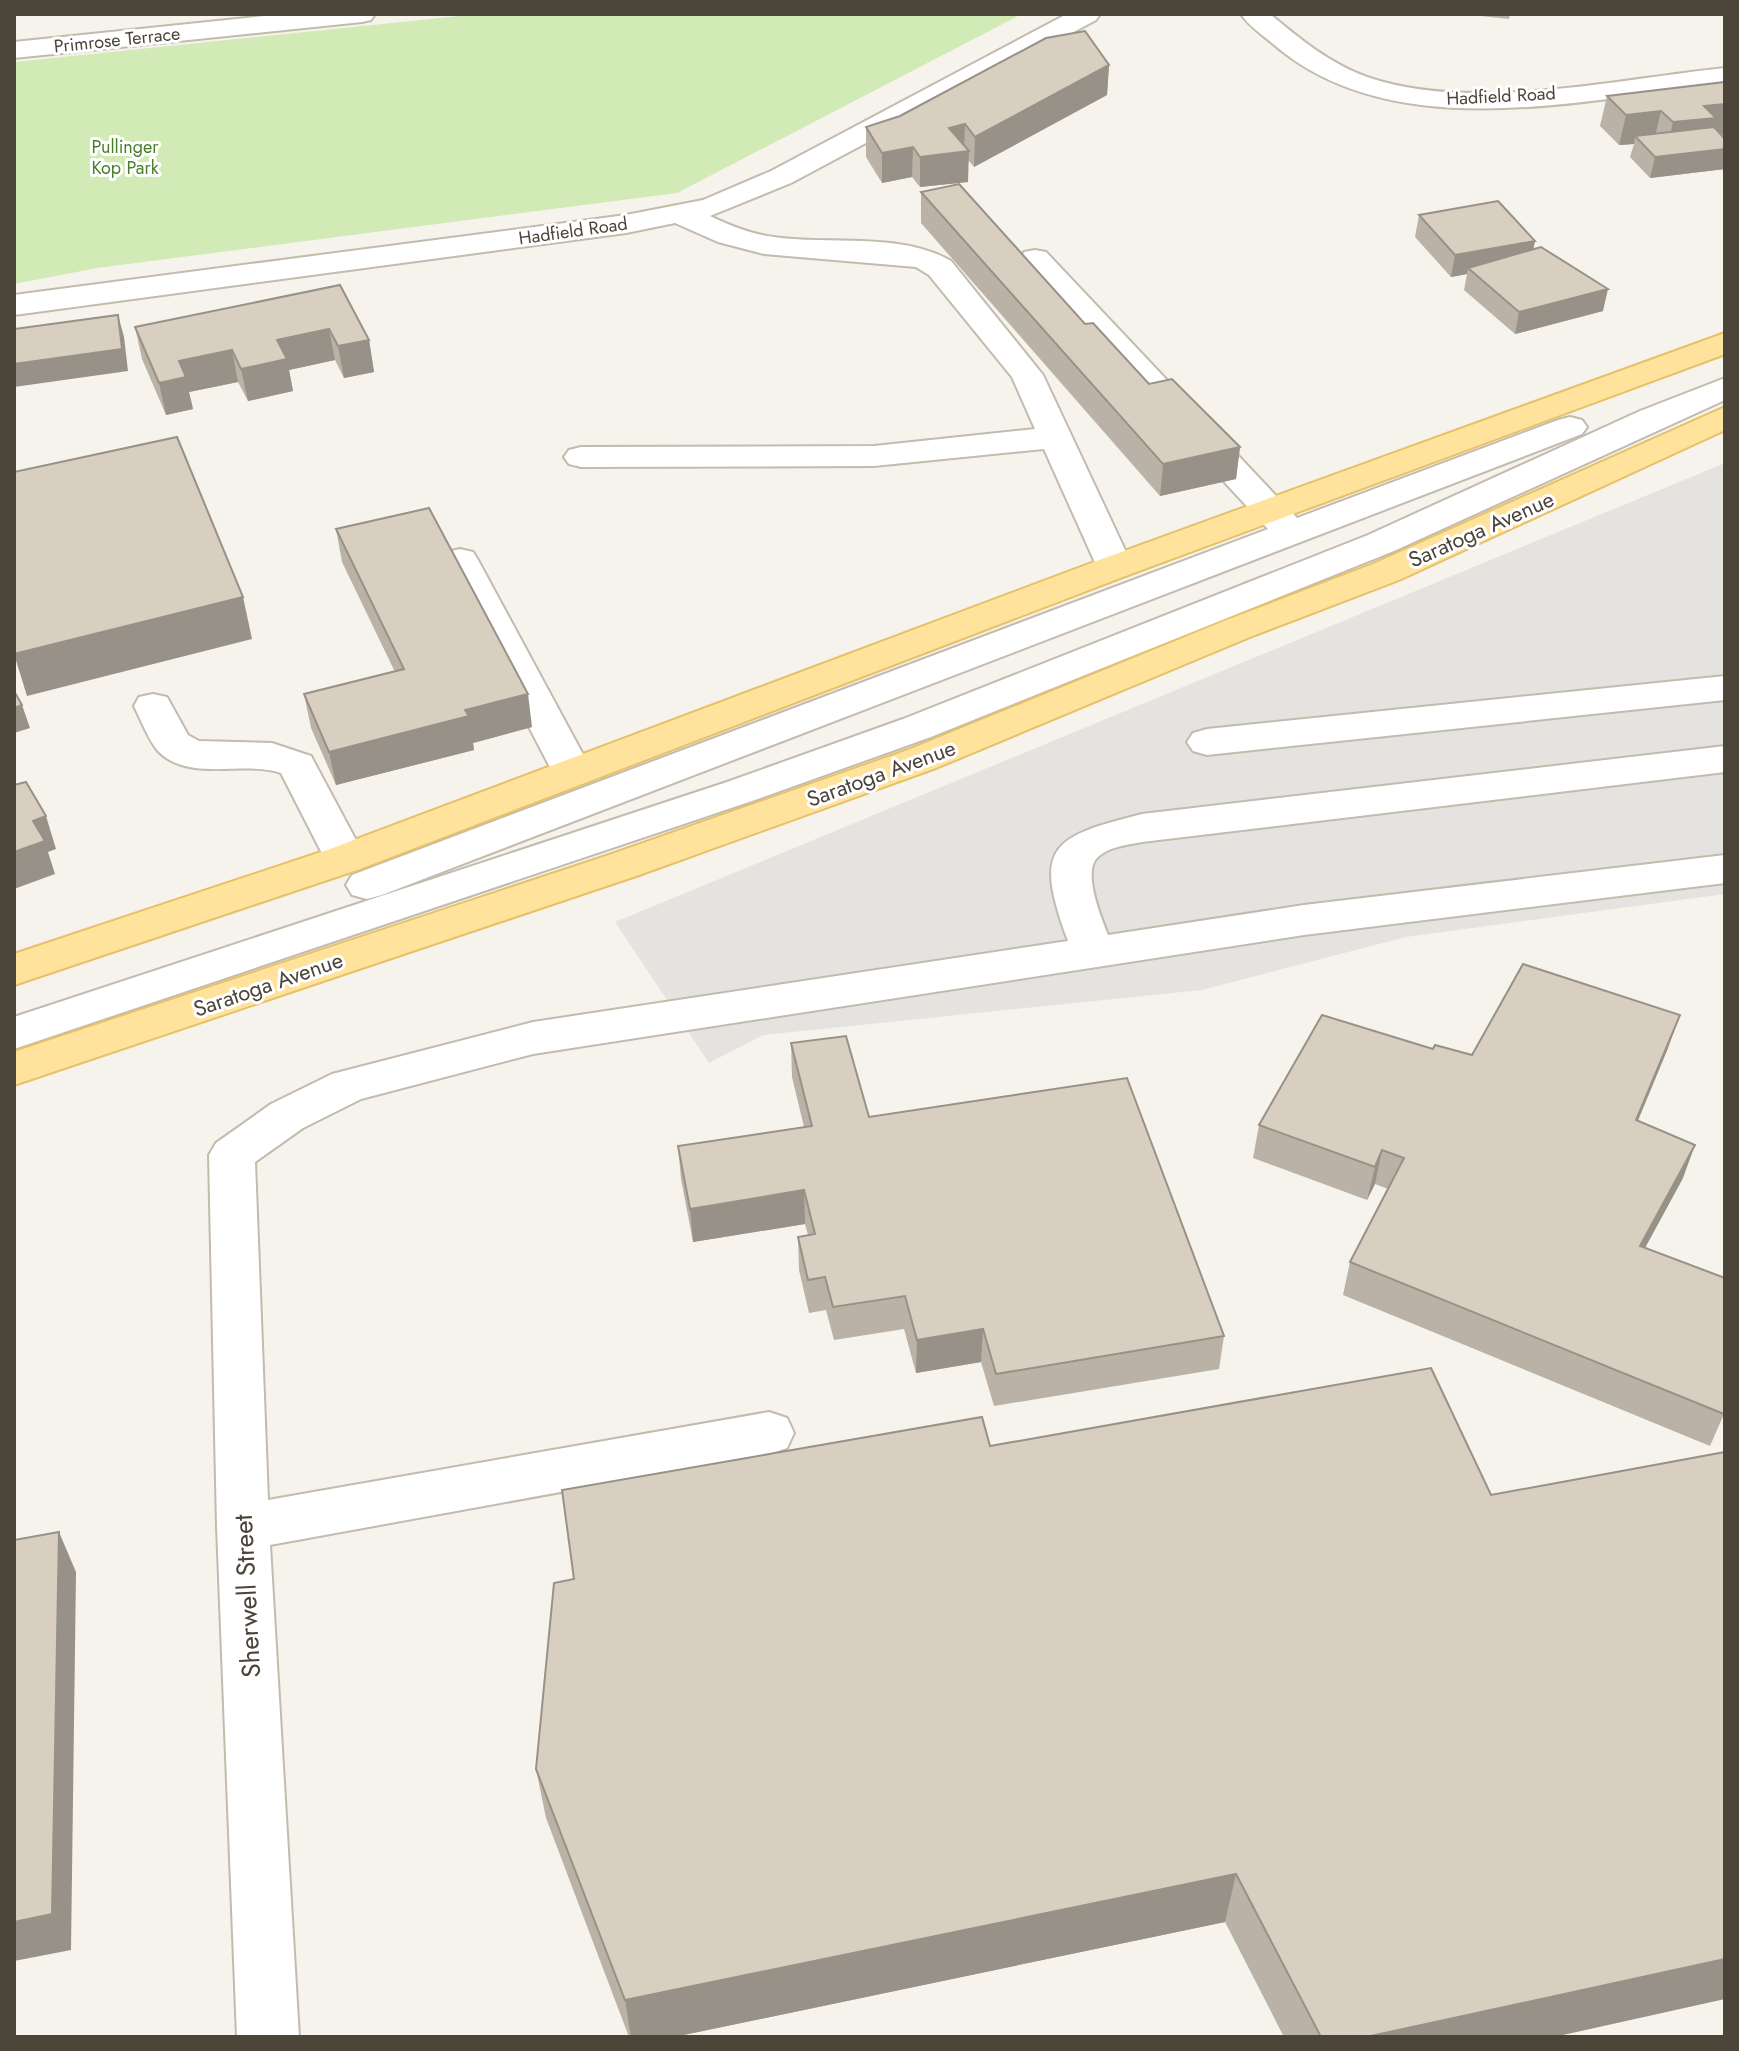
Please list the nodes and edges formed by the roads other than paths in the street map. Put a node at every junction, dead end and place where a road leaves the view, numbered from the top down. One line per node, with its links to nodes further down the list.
1 (362, 14): 4 (street, Primrose Terrace)
2 (1087, 14): 6 (street, Hadfield Road)
3 (1254, 14): 5 (street, Hadfield Road)
4 (14, 50)
5 (1725, 76)
6 (681, 215): 8 (street, Hadfield Road); 13 (street)
7 (1035, 259): 15 (street)
8 (14, 305)
9 (1725, 343): 15 (main road)
10 (1725, 368): 15 (street)
11 (1725, 388): 28 (street)
12 (1725, 417): 29 (main road, Saratoga Avenue)
13 (1058, 437): 14 (street); 17 (street)
14 (581, 457)
15 (1280, 521): 17 (main road); 27 (street)
16 (460, 560): 22 (street)
17 (1115, 567): 22 (main road)
18 (1725, 688): 20 (street)
19 (153, 706): 23 (street)
20 (1207, 742)
21 (1725, 759): 25 (street)
22 (573, 773): 23 (main road)
23 (345, 859): 26 (main road)
24 (1725, 869): 25 (street)
25 (1093, 952): 31 (street, Sherwell Street)
26 (14, 970)
27 (14, 1011)
28 (14, 1033)
29 (14, 1069)
30 (769, 1433): 31 (street)
31 (243, 1527): 32 (street, Sherwell Street)
32 (268, 2037)

